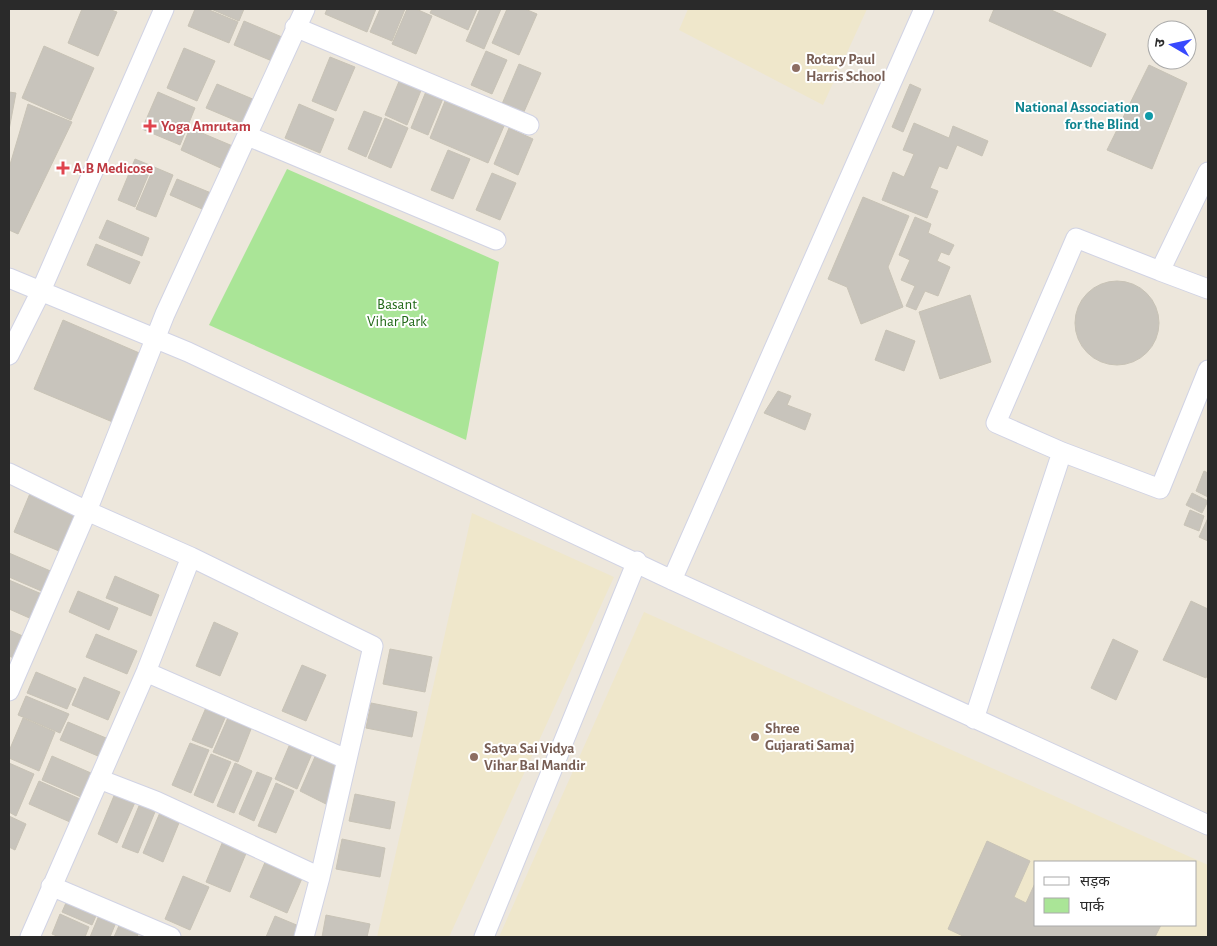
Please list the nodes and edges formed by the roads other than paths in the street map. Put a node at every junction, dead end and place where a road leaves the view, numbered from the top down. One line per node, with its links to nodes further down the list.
1 (164, 9): 12 (street)
2 (305, 9): 4 (street)
3 (924, 9): 21 (street)
4 (295, 27): 5 (street); 6 (street)
5 (528, 125)
6 (248, 136): 8 (street); 13 (street)
7 (1208, 172): 9 (street)
8 (496, 240)
9 (1160, 271): 11 (street); 16 (street)
10 (9, 278): 12 (street)
11 (1208, 289)
12 (40, 293): 13 (street); 14 (street)
13 (157, 340): 18 (street); 20 (street)
14 (9, 354)
15 (1208, 370): 16 (street)
16 (1062, 452): 24 (street)
17 (9, 473): 18 (street)
18 (87, 512): 19 (street); 23 (street)
19 (191, 557): 22 (street); 25 (street)
20 (638, 561): 21 (street); 33 (street)
21 (672, 580): 24 (street)
22 (146, 672): 25 (street); 26 (street)
23 (9, 691)
24 (974, 719): 27 (street)
25 (346, 760): 28 (street)
26 (99, 779): 28 (street); 29 (street)
27 (1208, 825)
28 (320, 877): 32 (street)
29 (51, 886): 30 (street); 31 (street)
30 (30, 937)
31 (170, 937)
32 (304, 937)
33 (484, 937)

